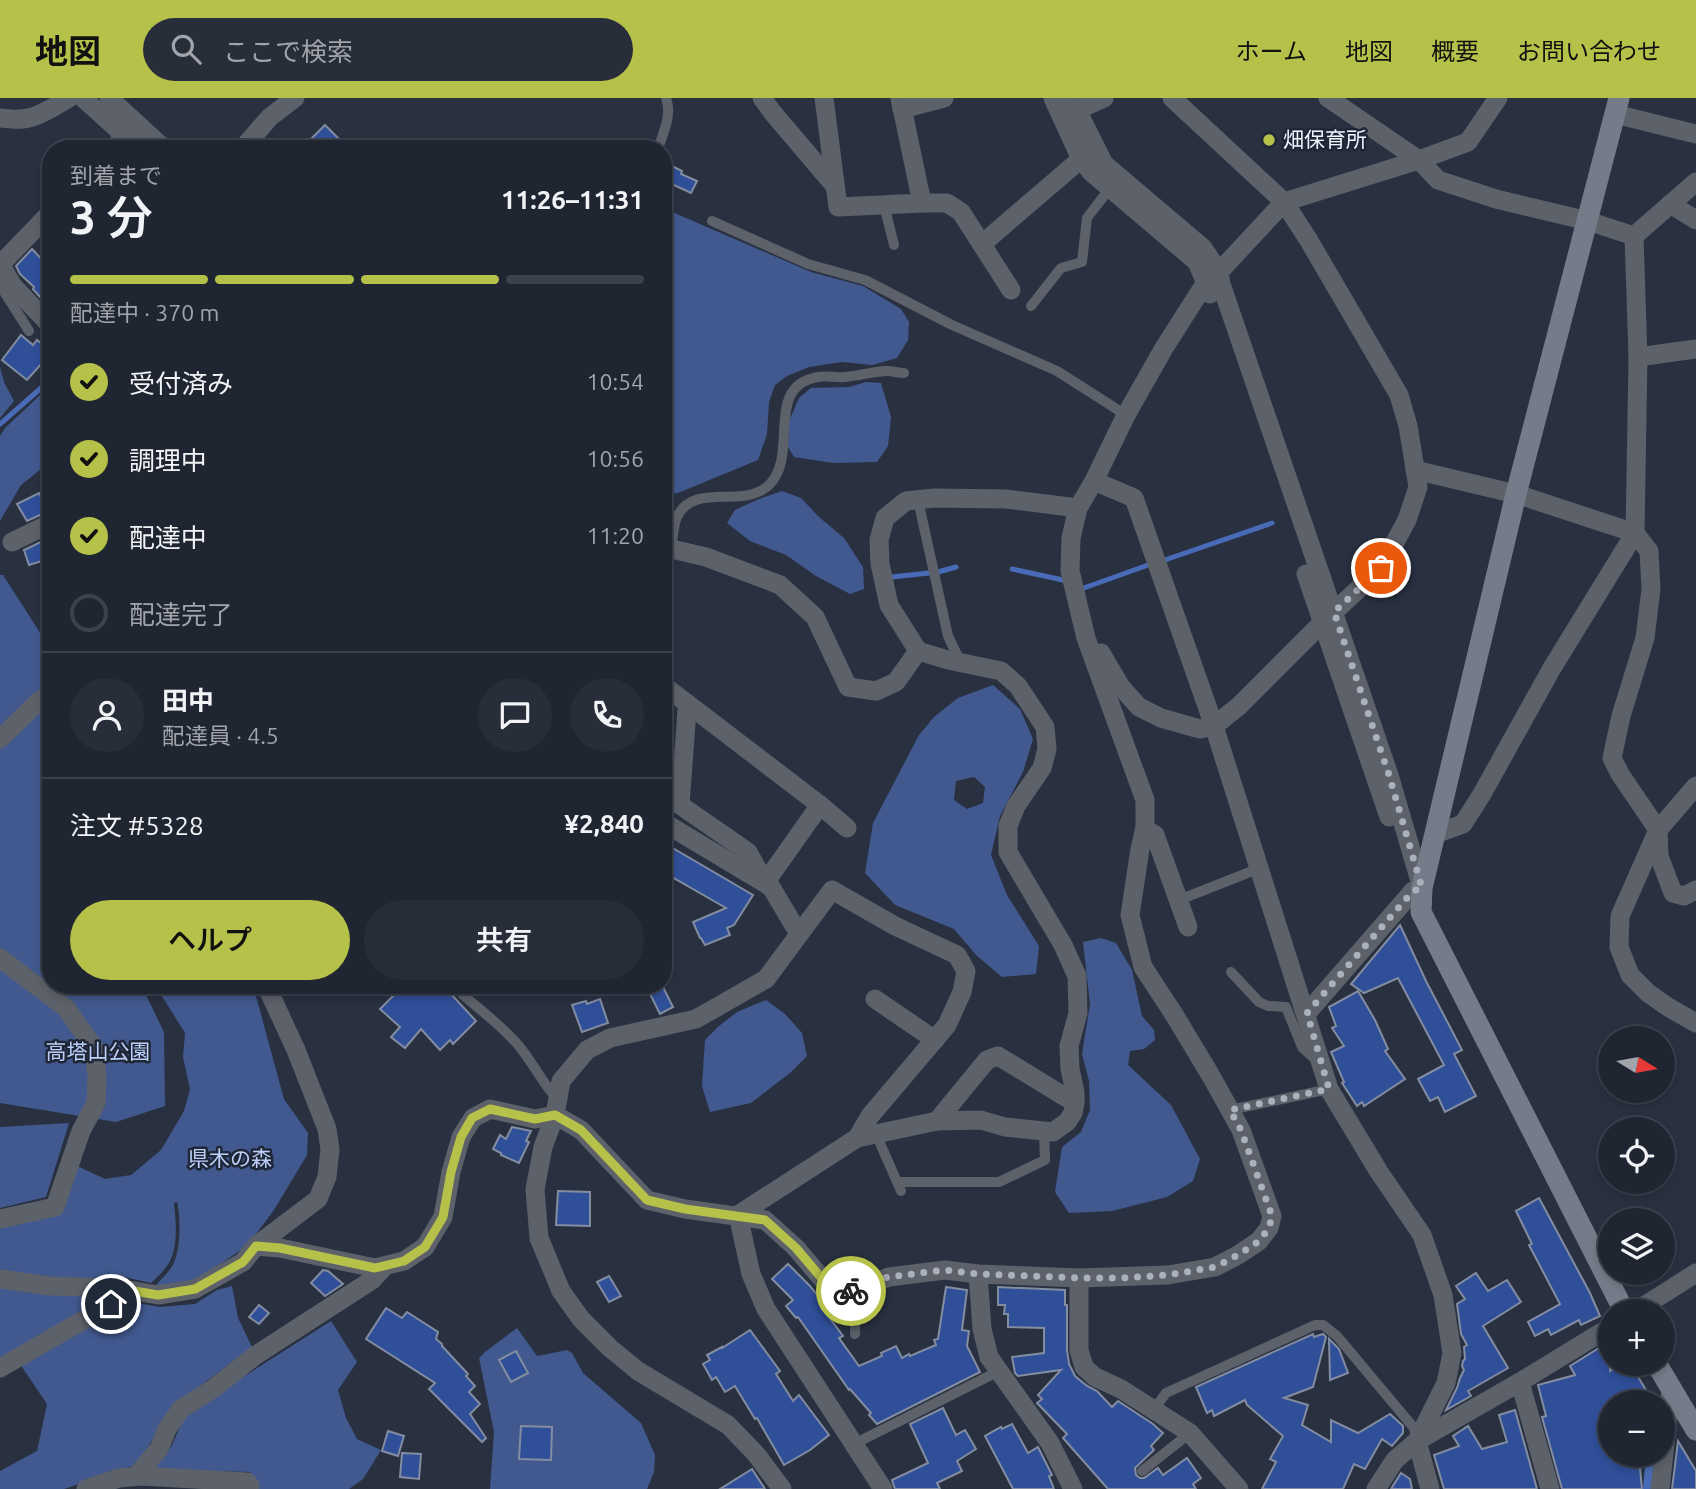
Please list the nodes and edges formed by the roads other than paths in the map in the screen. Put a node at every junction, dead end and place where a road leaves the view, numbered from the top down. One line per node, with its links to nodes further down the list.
1 (69, 98): 17 (street)
2 (83, 98): 19 (street)
3 (109, 98): 20 (street)
4 (295, 98): 21 (street)
5 (666, 98): 22 (lane)
6 (762, 98): 26 (street)
7 (824, 98): 26 (street)
8 (944, 98): 14 (street)
9 (1053, 98): 23 (street)
10 (1104, 98): 15 (street)
11 (1172, 98): 28 (street)
12 (1328, 98): 24 (street)
13 (1498, 98): 24 (street)
14 (901, 104): 29 (street)
15 (1074, 104): 40 (street)
16 (1617, 106): 18 (street); 32 (street)
17 (0, 118)
18 (1696, 134)
19 (117, 140)
20 (147, 140)
21 (250, 140)
22 (661, 140)
23 (1082, 159): 27 (street); 37 (street)
24 (1419, 160): 28 (street); 32 (street)
25 (1696, 182): 30 (street)
26 (835, 186): 31 (street)
27 (1110, 188): 40 (street); 42 (lane)
28 (1284, 202): 40 (street); 49 (street)
29 (922, 203): 31 (street); 37 (street)
30 (1670, 204): 33 (street); 36 (street)
31 (884, 205): 38 (lane)
32 (1588, 220): 36 (street); 51 (street)
33 (1696, 220)
34 (712, 221): 48 (lane)
35 (42, 223): 39 (street)
36 (1634, 236): 46 (street)
37 (982, 244): 41 (street)
38 (894, 245)
39 (1, 274): 43 (street); 44 (lane)
40 (1212, 277): 48 (street); 59 (street)
41 (1011, 290)
42 (1031, 306)
43 (42, 317)
44 (29, 331)
45 (1696, 349): 46 (street)
46 (1638, 357): 56 (street)
47 (904, 373): 55 (lane)
48 (1126, 415): 50 (street)
49 (1415, 470): 51 (street); 59 (street)
50 (1094, 481): 53 (street); 66 (street)
51 (1516, 494): 56 (street); 74 (street)
52 (918, 500): 53 (street); 61 (street); 62 (lane)
53 (1078, 508): 60 (street)
54 (42, 527): 57 (street)
55 (672, 533)
56 (1635, 533): 73 (street); 74 (street)
57 (12, 542)
58 (672, 549): 61 (street)
59 (1328, 617): 66 (street); 77 (street)
60 (1086, 638): 66 (street); 72 (street)
61 (918, 651): 62 (street)
62 (961, 663): 94 (street)
63 (672, 692): 69 (street)
64 (42, 699): 67 (street)
65 (687, 710): 76 (street)
66 (1214, 726): 75 (street)
67 (0, 739)
68 (1696, 786): 73 (street)
69 (820, 805): 71 (street); 76 (street)
70 (672, 826): 76 (street)
71 (847, 828)
72 (1145, 829): 79 (street); 96 (street)
73 (1658, 830): 78 (street); 90 (street)
74 (1435, 834): 77 (street)
75 (1260, 868): 79 (lane); 89 (street)
76 (765, 883): 81 (street)
77 (1418, 890): 89 (street); 110 (street)
78 (1696, 890)
79 (1179, 900): 80 (street)
80 (1188, 927)
81 (799, 934): 91 (street); 95 (street)
82 (0, 958): 84 (street)
83 (1231, 972): 92 (lane)
84 (42, 990)
85 (48, 994): 101 (street)
86 (271, 994): 102 (street)
87 (463, 995): 95 (lane)
88 (875, 999): 91 (street)
89 (1307, 1013): 92 (street)
90 (1696, 1023)
91 (935, 1040): 99 (street)
92 (1323, 1068): 93 (street)
93 (1329, 1089): 96 (lane); 122 (street)
94 (1075, 1103): 97 (street); 98 (street)
95 (556, 1107): 100 (street); 103 (street); 128 (street)
96 (1230, 1110): 106 (street)
97 (937, 1121): 98 (street); 99 (street)
98 (1044, 1132): 99 (lane)
99 (866, 1136): 100 (street)
100 (738, 1216): 108 (street); 123 (street)
101 (0, 1219)
102 (256, 1246): 103 (street); 109 (street)
103 (385, 1266): 125 (street)
104 (1696, 1273): 111 (street)
105 (978, 1274): 106 (street); 108 (street); 115 (street)
106 (1079, 1278): 119 (street)
107 (0, 1279): 109 (street)
108 (856, 1289): 112 (lane)
109 (134, 1291): 114 (street)
110 (1619, 1299)
111 (1655, 1299)
112 (855, 1334)
113 (1598, 1334): 117 (street)
114 (0, 1368)
115 (999, 1371): 123 (lane); 130 (street)
116 (1664, 1376): 118 (street)
117 (1520, 1382): 122 (street); 134 (street)
118 (1671, 1389): 120 (street); 135 (street)
119 (1154, 1409): 121 (street); 122 (lane)
120 (1696, 1430)
121 (1190, 1433): 124 (lane); 131 (street)
122 (1417, 1441): 132 (street); 133 (street)
123 (854, 1444): 129 (street)
124 (1142, 1471)
125 (136, 1476): 126 (street); 127 (street)
126 (86, 1489)
127 (249, 1489)
128 (782, 1489)
129 (883, 1489)
130 (1073, 1489)
131 (1239, 1489)
132 (1376, 1489)
133 (1430, 1489)
134 (1550, 1489)
135 (1660, 1489)

